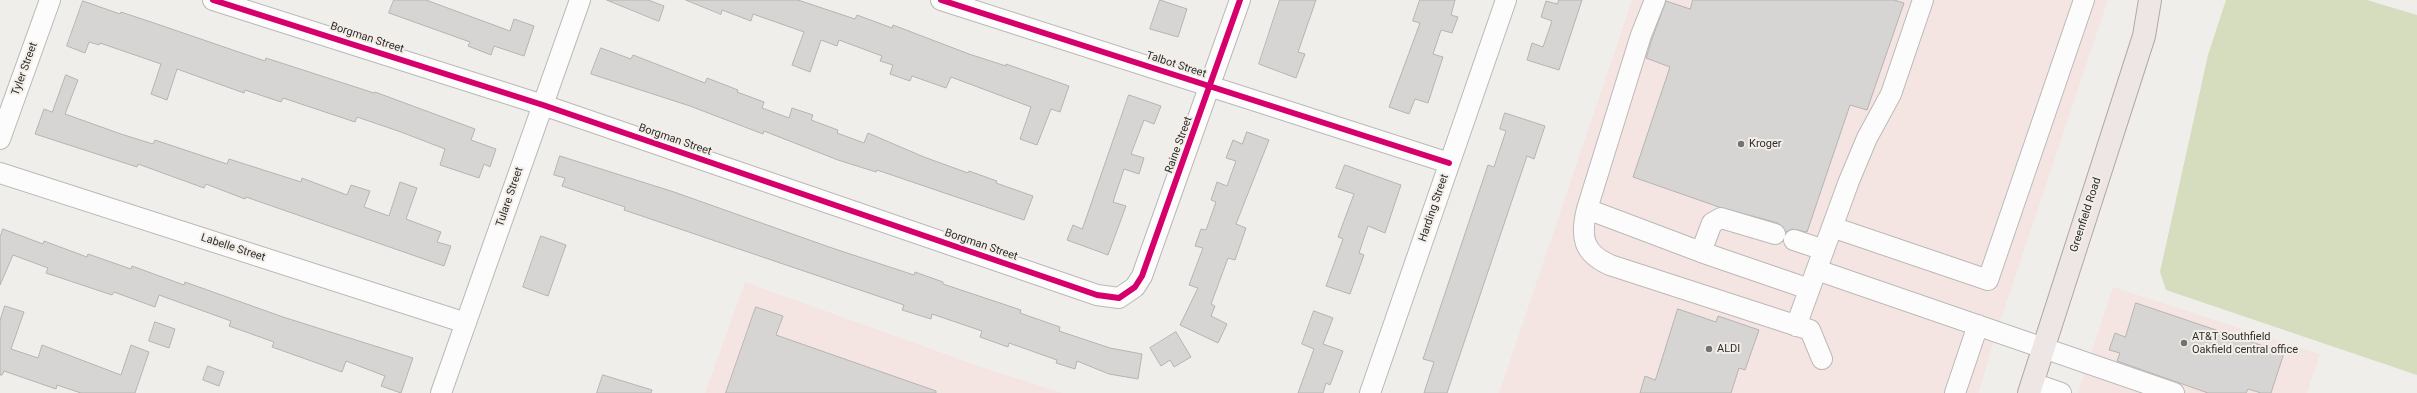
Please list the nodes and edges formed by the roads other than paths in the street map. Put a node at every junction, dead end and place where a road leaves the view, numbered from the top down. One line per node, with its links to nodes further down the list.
1 (50, 0): 16 (street, Tyler Street)
2 (213, 0): 15 (street, Borgman Street)
3 (580, 0): 15 (street, Tulare Street)
4 (941, 0): 12 (street, Talbot Street)
5 (1240, 0): 14 (street, Raine Street)
6 (1506, 0): 17 (street, Harding Street)
7 (1654, 0): 19 (street)
8 (1923, 0): 20 (street)
9 (2084, 0): 20 (street)
10 (2150, 0): 13 (main road, Greenfield Road)
11 (2162, 0): 13 (main road, Greenfield Road)
12 (983, 6): 14 (street, Talbot Street)
13 (2144, 36): 31 (main road, Greenfield Road)
14 (1211, 87): 17 (street, Talbot Street); 27 (street, Raine Street)
15 (543, 105): 27 (street, Borgman Street); 28 (street, Tulare Street)
16 (0, 139)
17 (1450, 163): 35 (street, Harding Street)
18 (0, 173): 28 (street, Labelle Street)
19 (1587, 209): 24 (street); 30 (street)
20 (1832, 227): 23 (street)
21 (1775, 234): 24 (street)
22 (1794, 240): 23 (street)
23 (1824, 250): 25 (street)
24 (1701, 252): 26 (street)
25 (1817, 270): 26 (street); 29 (street)
26 (1809, 289): 30 (street)
27 (1128, 292)
28 (466, 323): 34 (street, Tulare Street)
29 (1978, 325): 31 (street); 36 (street)
30 (1796, 326): 32 (street)
31 (2043, 347): 33 (main road, Greenfield Road); 38 (street)
32 (1822, 359)
33 (2030, 388): 37 (street)
34 (441, 393)
35 (1370, 393)
36 (1955, 393)
37 (2061, 393)
38 (2174, 393)

